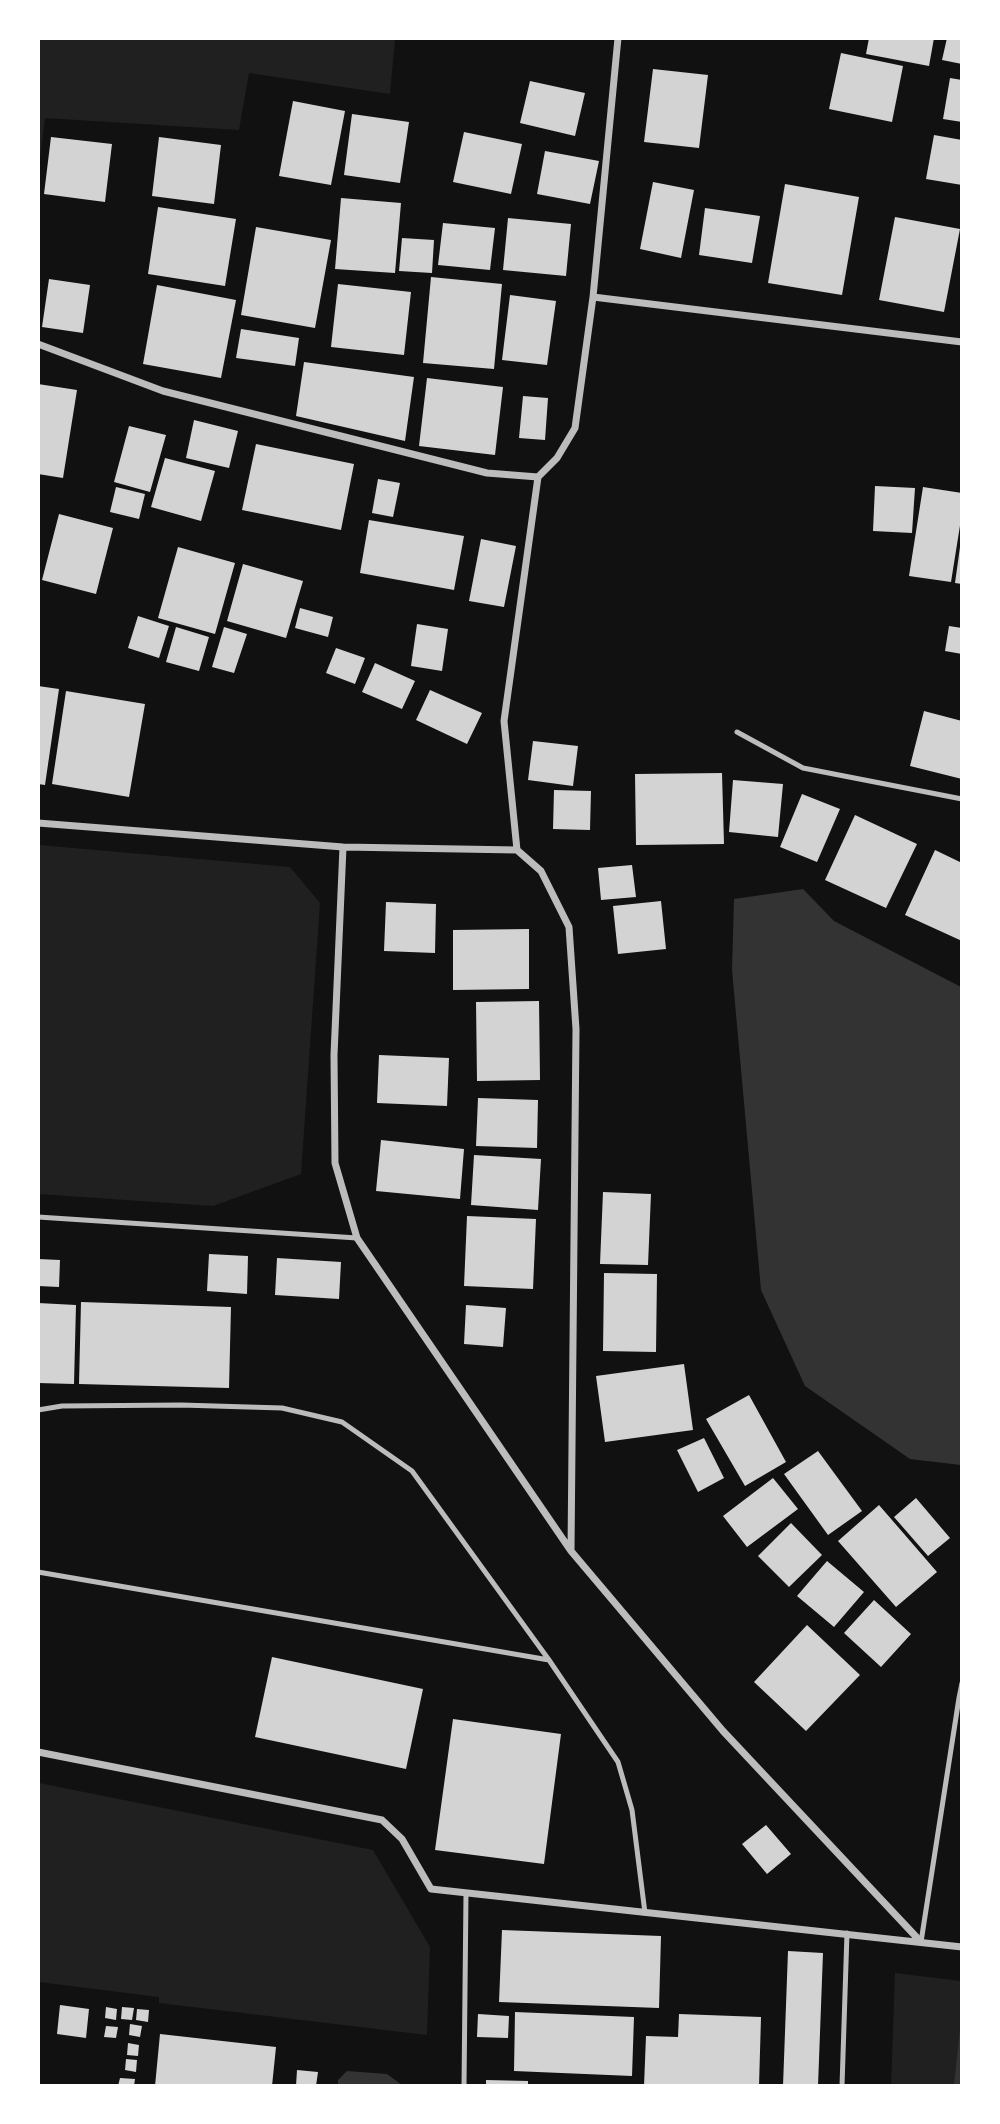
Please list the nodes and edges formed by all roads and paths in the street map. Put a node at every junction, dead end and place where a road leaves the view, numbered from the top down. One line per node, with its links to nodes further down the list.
1 (618, 38): 2 (street)
2 (593, 297): 3 (street); 5 (street)
3 (961, 342)
4 (38, 344): 5 (street)
5 (538, 477): 10 (street)
6 (737, 732): 7 (lane)
7 (961, 799)
8 (38, 823): 9 (street)
9 (343, 847): 10 (street); 12 (street)
10 (517, 850): 14 (street)
11 (38, 1217): 12 (lane)
12 (357, 1238): 14 (street)
13 (38, 1410): 16 (lane)
14 (571, 1551): 23 (street)
15 (38, 1572): 16 (lane)
16 (549, 1660): 21 (lane)
17 (961, 1683): 18 (lane)
18 (960, 1698): 23 (lane)
19 (38, 1752): 20 (street)
20 (466, 1894): 21 (street); 25 (lane)
21 (645, 1913): 22 (street)
22 (847, 1933): 23 (street); 26 (lane)
23 (921, 1942): 24 (street)
24 (961, 1947)
25 (464, 2085)
26 (842, 2085)

